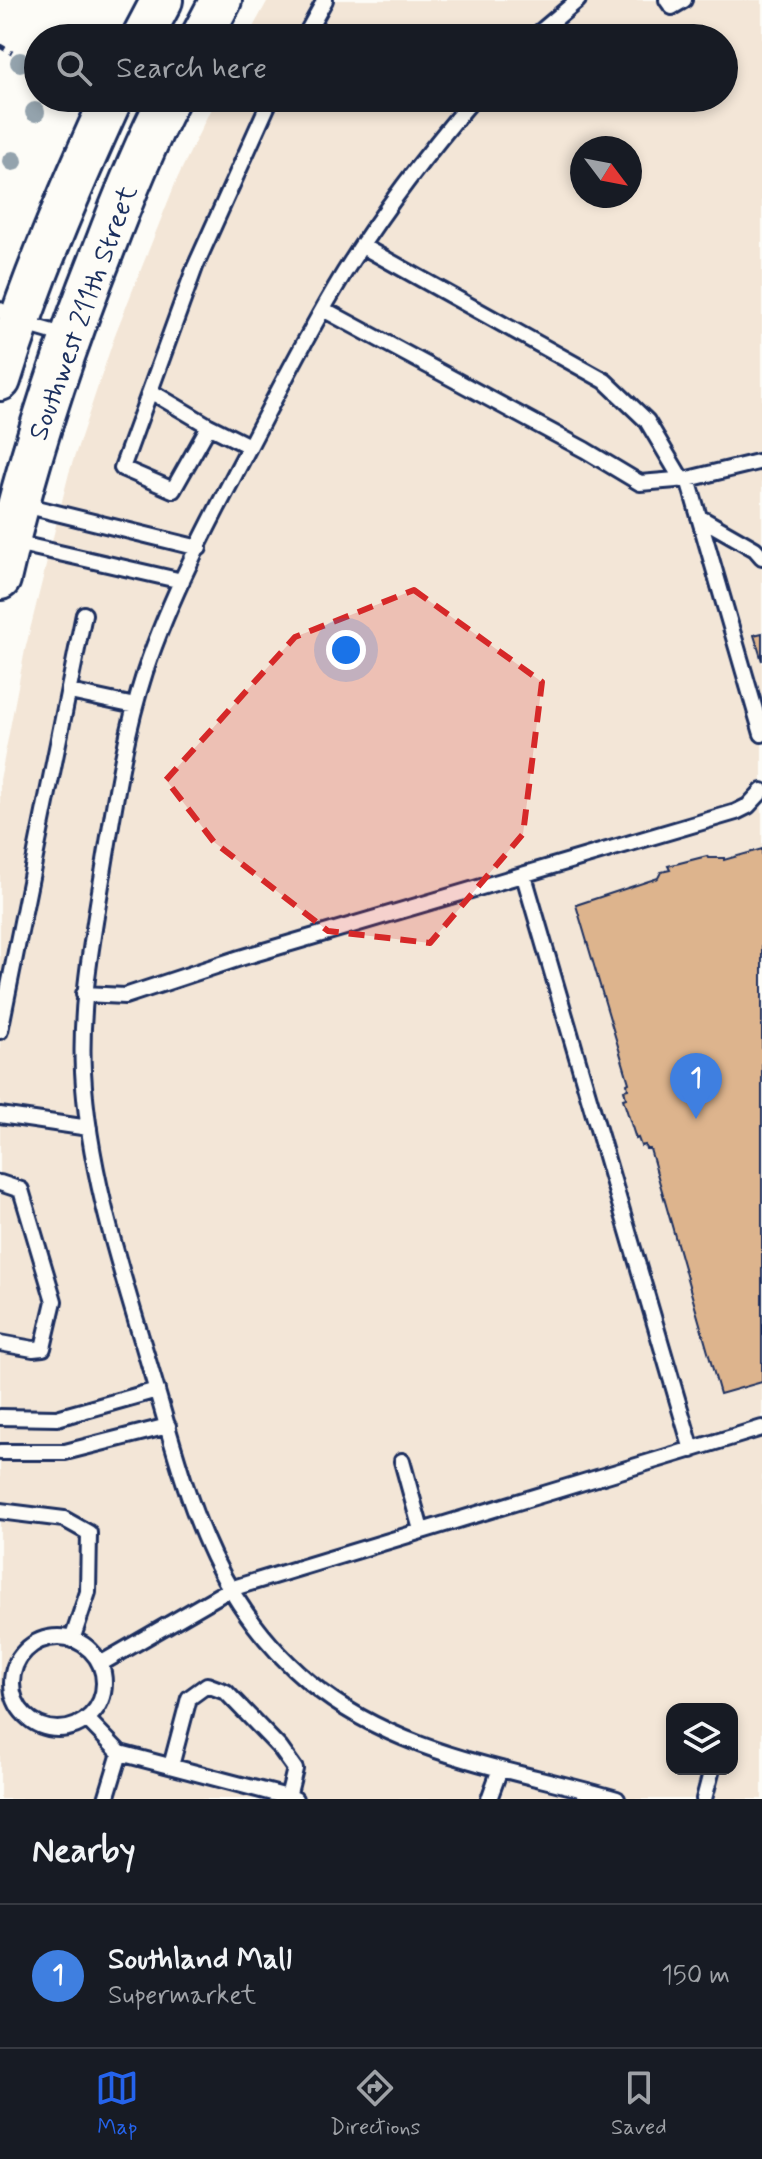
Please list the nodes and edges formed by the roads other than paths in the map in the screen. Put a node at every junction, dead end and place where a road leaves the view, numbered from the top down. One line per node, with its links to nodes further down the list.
1 (162, 0): 7 (main road)
2 (221, 0): 8 (main road)
3 (325, 0): 9 (lane)
4 (578, 0): 10 (lane)
5 (667, 0): 6 (lane)
6 (684, 0)
7 (149, 24)
8 (208, 24)
9 (312, 24)
10 (550, 24)
11 (106, 112): 17 (main road, Southwest 211th Street)
12 (163, 112): 18 (main road, Southwest 211th Street)
13 (265, 112): 20 (lane)
14 (462, 112): 15 (lane)
15 (362, 246): 16 (lane); 24 (lane)
16 (323, 309): 22 (lane); 24 (lane)
17 (9, 316): 18 (lane); 19 (main road, Southwest 211th Street)
18 (70, 337): 26 (main road, Southwest 211th Street)
19 (0, 380)
20 (150, 391): 21 (lane); 21 (lane)
21 (209, 426): 22 (lane)
22 (249, 446): 27 (lane)
23 (762, 461): 24 (lane)
24 (685, 479): 25 (lane)
25 (699, 517): 28 (lane); 33 (lane)
26 (5, 533): 27 (lane); 29 (lane)
27 (199, 548): 29 (lane)
28 (762, 557)
29 (182, 581): 32 (lane)
30 (84, 614): 31 (lane)
31 (70, 692): 32 (lane); 37 (lane)
32 (135, 706): 36 (lane)
33 (762, 734)
34 (762, 791): 35 (lane)
35 (524, 876): 36 (lane); 46 (lane)
36 (84, 994): 39 (lane)
37 (0, 1031)
38 (0, 1115): 39 (lane)
39 (89, 1128): 42 (lane)
40 (0, 1183): 41 (lane)
41 (0, 1343)
42 (157, 1390): 43 (lane); 44 (lane)
43 (0, 1417)
44 (168, 1426): 47 (lane); 51 (lane)
45 (762, 1428): 46 (lane)
46 (692, 1450): 50 (lane)
47 (0, 1452)
48 (402, 1461): 50 (lane)
49 (0, 1511): 52 (lane)
50 (421, 1530): 51 (lane)
51 (230, 1589): 53 (lane); 57 (lane)
52 (72, 1640): 53 (lane); 54 (lane)
53 (100, 1664): 54 (lane)
54 (87, 1719): 55 (lane)
55 (120, 1753): 56 (lane); 60 (lane)
56 (171, 1766): 59 (lane); 59 (lane)
57 (500, 1769): 61 (lane); 62 (lane)
58 (710, 1775): 63 (lane)
59 (292, 1798)
60 (106, 1799)
61 (489, 1799)
62 (617, 1799)
63 (704, 1799)

